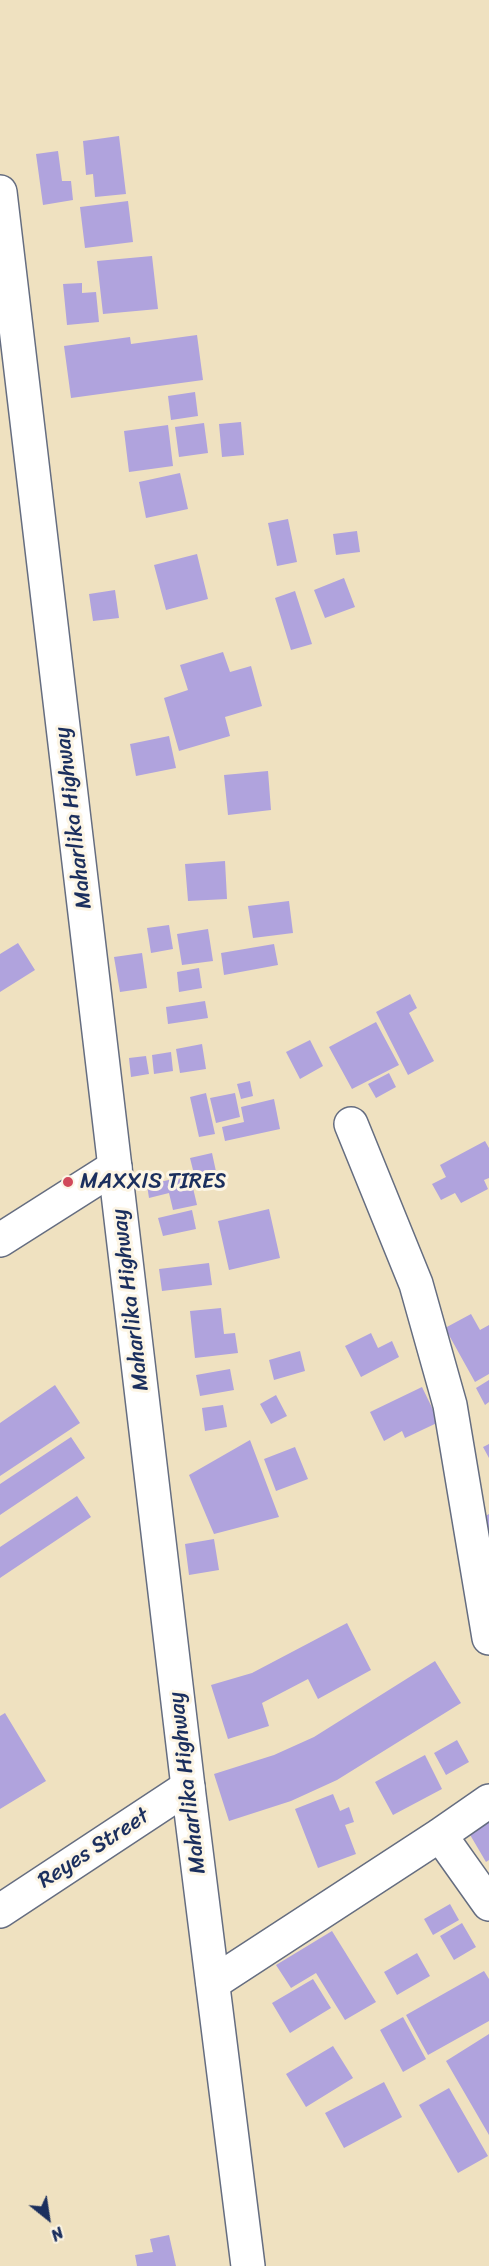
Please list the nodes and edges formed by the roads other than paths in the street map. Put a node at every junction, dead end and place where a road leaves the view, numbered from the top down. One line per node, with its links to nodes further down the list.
1 (0, 192): 3 (main road, Maharlika Highway)
2 (351, 1124): 5 (main road)
3 (115, 1167): 4 (main road); 6 (main road, Maharlika Highway)
4 (0, 1240)
5 (489, 1638)
6 (188, 1787): 10 (main road, Reyes Street); 11 (main road, Maharlika Highway)
7 (489, 1801): 8 (main road)
8 (440, 1835): 9 (main road); 11 (main road)
9 (489, 1904)
10 (0, 1911)
11 (213, 1983): 12 (main road, Maharlika Highway)
12 (248, 2266)

